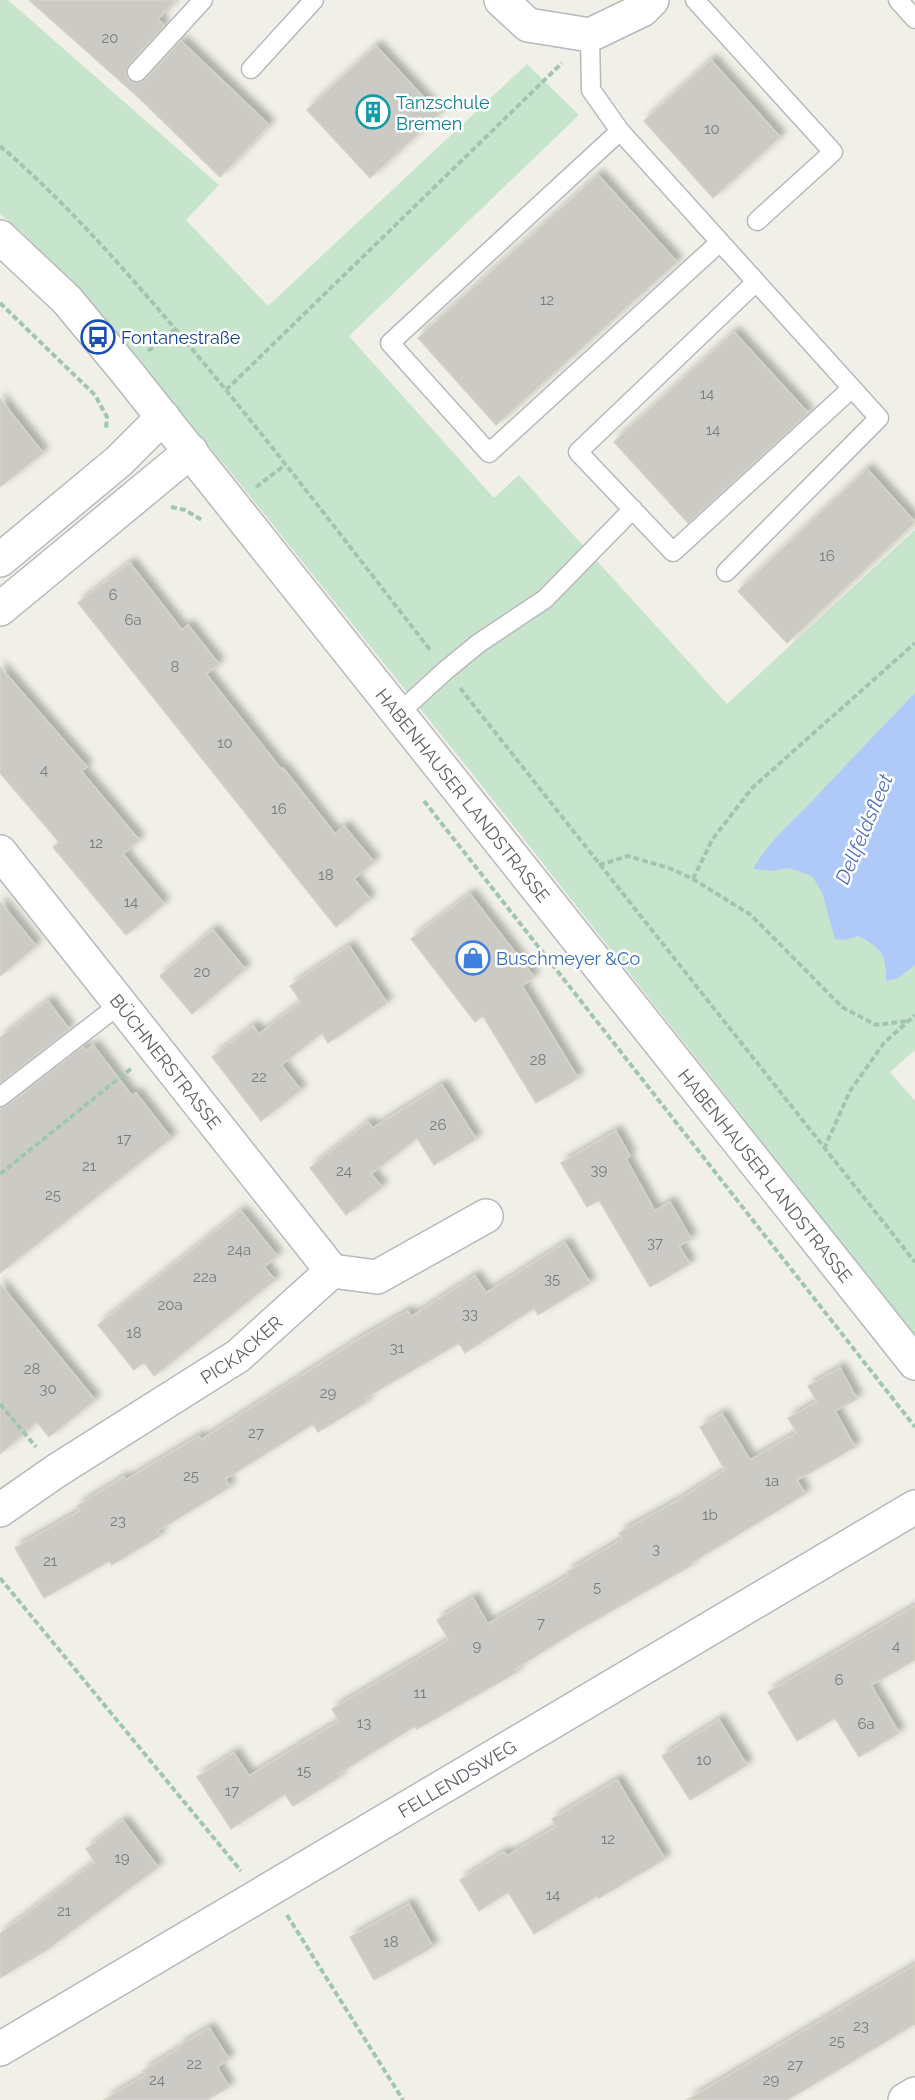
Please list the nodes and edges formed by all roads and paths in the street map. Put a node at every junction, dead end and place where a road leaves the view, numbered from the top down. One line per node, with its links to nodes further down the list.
1 (203, 0): 10 (lane)
2 (314, 0): 9 (lane)
3 (501, 0): 8 (street)
4 (652, 0): 8 (street)
5 (695, 0): 13 (lane)
6 (898, 0): 7 (lane)
7 (915, 19)
8 (590, 35): 11 (lane); 19 (path)
9 (251, 69)
10 (137, 72)
11 (620, 131): 15 (lane); 15 (lane)
12 (0, 146): 19 (path)
13 (757, 221)
14 (0, 237): 20 (street, HABENHAUSER LANDSTRASSE)
15 (720, 243): 16 (lane)
16 (756, 282): 18 (lane); 24 (lane)
17 (0, 303): 22 (path)
18 (852, 388): 24 (lane); 27 (lane)
19 (226, 390): 30 (path)
20 (163, 417): 21 (street, HABENHAUSER LANDSTRASSE); 22 (street)
21 (191, 451): 23 (street); 31 (street, HABENHAUSER LANDSTRASSE)
22 (119, 461): 26 (street)
23 (144, 490): 25 (path); 28 (street)
24 (633, 510): 30 (lane)
25 (208, 524)
26 (0, 560)
27 (726, 573)
28 (0, 609)
29 (915, 643): 35 (path)
30 (446, 669): 31 (lane); 34 (path)
31 (399, 713): 46 (street, HABENHAUSER LANDSTRASSE)
32 (418, 793): 48 (path)
33 (0, 852): 36 (street, BÜCHNERSTRASSE)
34 (599, 865): 35 (path); 41 (path)
35 (693, 879): 38 (path)
36 (120, 1004): 39 (street, BÜCHNERSTRASSE); 40 (lane)
37 (915, 1015): 38 (path)
38 (908, 1021): 41 (path)
39 (156, 1048): 42 (path); 45 (street, BÜCHNERSTRASSE)
40 (0, 1097)
41 (824, 1149): 44 (path)
42 (0, 1174)
43 (486, 1216): 45 (street)
44 (915, 1262)
45 (332, 1271): 49 (street, PICKACKER)
46 (915, 1362)
47 (0, 1404): 49 (path)
48 (915, 1427)
49 (56, 1471): 51 (street, PICKACKER)
50 (915, 1507): 53 (street, FELLENDSWEG)
51 (0, 1510)
52 (0, 1578): 53 (path)
53 (266, 1892): 54 (street, FELLENDSWEG); 56 (path)
54 (0, 2049)
55 (915, 2094): 57 (street)
56 (403, 2100)
57 (905, 2100)

